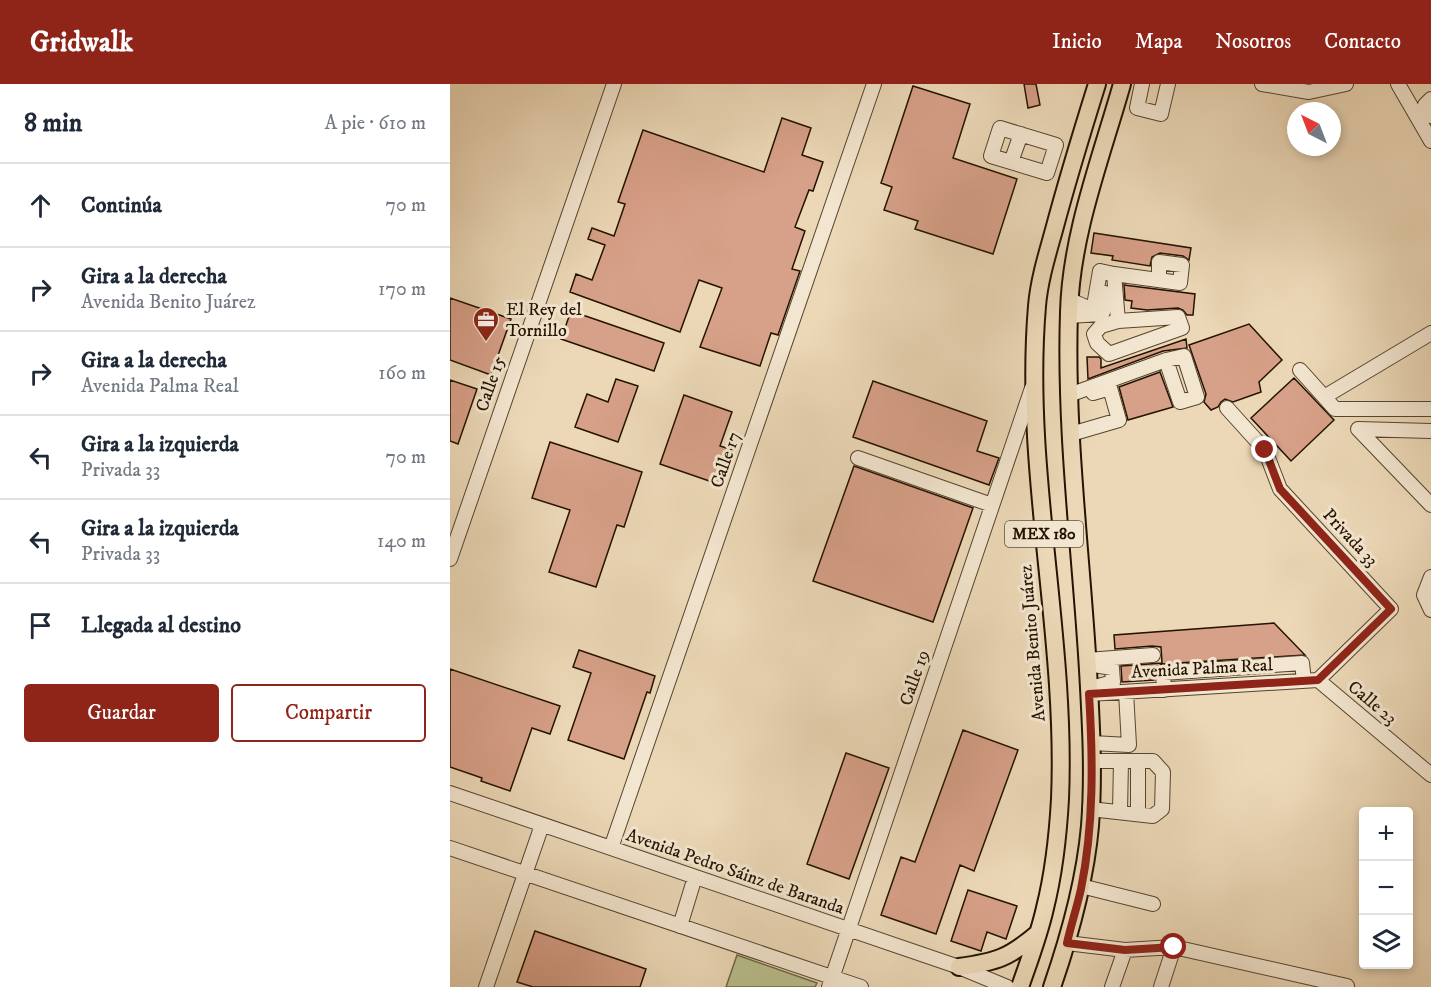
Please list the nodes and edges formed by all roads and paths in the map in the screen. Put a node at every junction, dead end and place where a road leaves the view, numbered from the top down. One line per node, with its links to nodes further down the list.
1 (614, 84): 32 (street, Calle 15)
2 (874, 84): 51 (street, Calle 17)
3 (1097, 84): 13 (main road, Avenida Benito Juárez / MEX 180)
4 (1122, 84): 17 (main road, MEX 180)
5 (1142, 84): 6 (street)
6 (1168, 84)
7 (1262, 84): 8 (street)
8 (1346, 84)
9 (1399, 85): 11 (street)
10 (1021, 134): 12 (street); 14 (street); 14 (street)
11 (1431, 141)
12 (1056, 145): 13 (street); 14 (street)
13 (1077, 152): 22 (main road, Avenida Benito Juárez / MEX 180)
14 (1011, 162)
15 (1110, 273): 16 (street); 17 (street); 18 (street)
16 (1159, 280)
17 (1069, 308): 23 (main road, MEX 180)
18 (1118, 321): 18 (street)
19 (1431, 333): 24 (street)
20 (1166, 360): 23 (street)
21 (1300, 370): 24 (street)
22 (1035, 380): 30 (street, Calle 19); 58 (main road, Avenida Benito Juárez / MEX 180)
23 (1069, 397): 28 (main road, MEX 180); 28 (street)
24 (1324, 397): 26 (street)
25 (1227, 408): 37 (street, Privada 33)
26 (1431, 409)
27 (1431, 431): 31 (street)
28 (1071, 434): 36 (main road, MEX 180)
29 (858, 458): 30 (street)
30 (992, 505): 57 (street, Calle 19)
31 (1431, 505)
32 (450, 560)
33 (1431, 577): 34 (street)
34 (1431, 610)
35 (1153, 655): 36 (street)
36 (1087, 662): 38 (main road, MEX 180); 38 (street)
37 (1311, 681): 39 (street, Avenida Palma Real); 44 (street, Calle 23)
38 (1089, 691): 39 (street, Avenida Palma Real); 40 (main road, MEX 180)
39 (1126, 692): 40 (street)
40 (1092, 743): 41 (main road, MEX 180)
41 (1092, 761): 42 (street); 46 (main road, MEX 180)
42 (1121, 761): 43 (street); 47 (street)
43 (1138, 761): 48 (street); 48 (street)
44 (1431, 775)
45 (450, 793): 49 (street, Avenida Pedro Sáinz de Baranda)
46 (1090, 809): 47 (street); 54 (main road, MEX 180)
47 (1120, 813): 48 (street)
48 (1138, 814)
49 (542, 825): 51 (street, Avenida Pedro Sáinz de Baranda); 52 (street)
50 (450, 848): 52 (street)
51 (611, 848): 53 (street, Avenida Pedro Sáinz de Baranda)
52 (526, 874): 56 (street); 65 (street)
53 (695, 877): 56 (street); 57 (street, Avenida Pedro Sáinz de Baranda)
54 (1082, 886): 55 (street); 59 (main road, MEX 180)
55 (1153, 904)
56 (680, 926): 63 (street)
57 (849, 930): 62 (street, Avenida Pedro Sáinz de Baranda); 63 (street, Calle 19)
58 (1038, 933): 62 (main road); 68 (main road, Avenida Benito Juárez / MEX 180)
59 (1067, 943): 61 (street); 69 (main road, MEX 180)
60 (1174, 947): 61 (street); 64 (street); 71 (street)
61 (1125, 950): 70 (street)
62 (959, 967): 67 (street, Avenida Pedro Sáinz de Baranda)
63 (831, 982): 66 (street)
64 (1347, 986)
65 (486, 987)
66 (861, 987)
67 (1007, 987)
68 (1020, 987)
69 (1052, 987)
70 (1112, 987)
71 (1161, 987)

